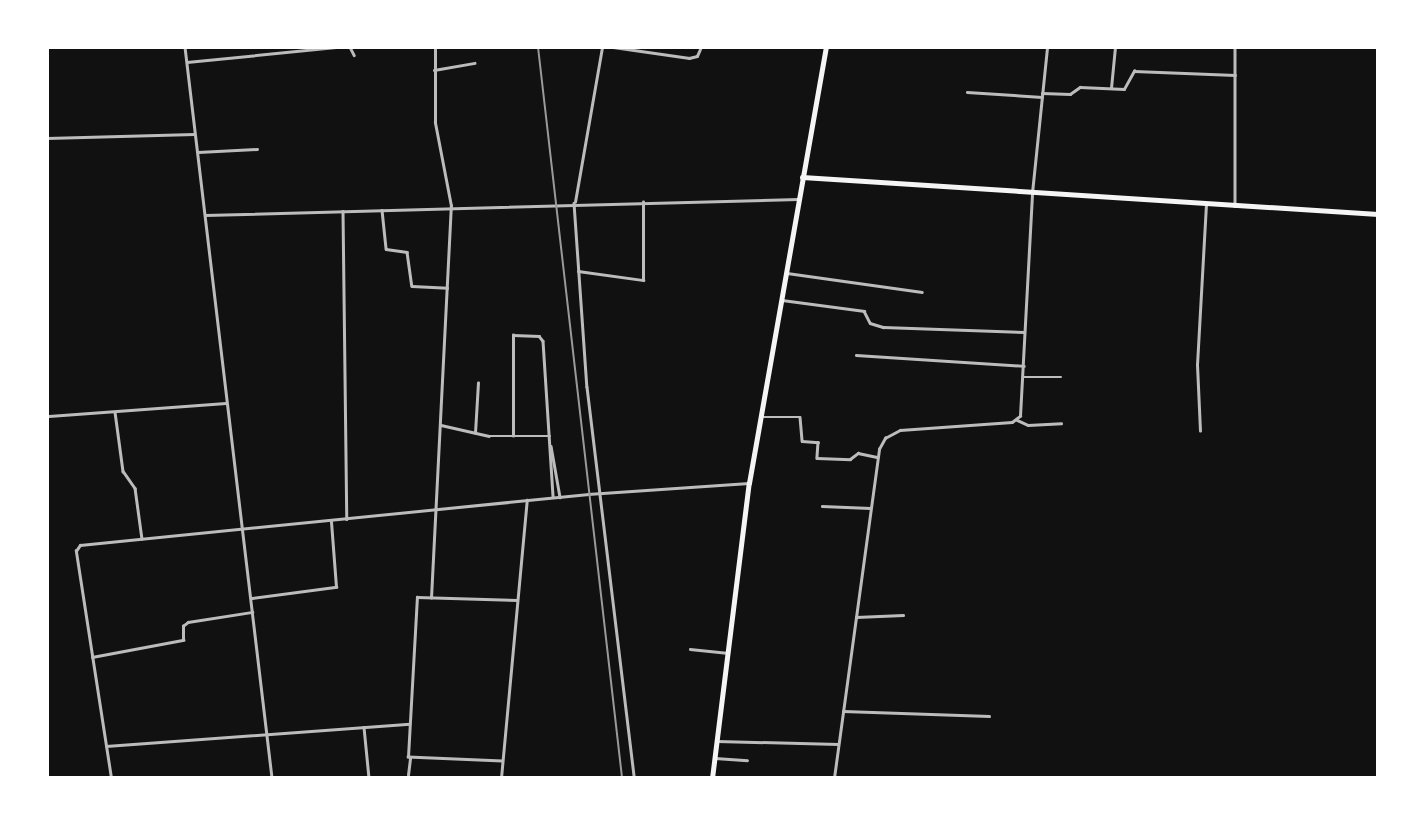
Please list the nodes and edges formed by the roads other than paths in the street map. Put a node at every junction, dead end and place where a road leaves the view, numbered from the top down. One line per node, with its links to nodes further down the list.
1 (185, 47): 13 (street)
2 (338, 47): 13 (street)
3 (350, 47): 12 (street)
4 (435, 47): 15 (street)
5 (602, 47): 28 (street)
6 (613, 47): 7 (street)
7 (701, 47)
8 (826, 47): 24 (main road)
9 (1048, 47): 19 (street)
10 (1115, 47): 17 (street)
11 (1235, 47): 16 (street)
12 (354, 55)
13 (187, 62): 20 (street)
14 (474, 63): 15 (street)
15 (434, 70): 30 (street)
16 (1235, 75): 17 (street); 31 (street)
17 (1111, 88): 19 (street)
18 (967, 92): 19 (street)
19 (1042, 95): 25 (street)
20 (195, 134): 21 (street); 23 (street)
21 (47, 138)
22 (257, 149): 23 (street)
23 (198, 152): 35 (street)
24 (802, 177): 25 (main road); 26 (main road)
25 (1032, 193): 29 (main road); 41 (street)
26 (798, 199): 27 (street); 37 (main road)
27 (643, 201): 28 (street); 36 (street)
28 (575, 202): 30 (street); 36 (street)
29 (1206, 204): 31 (main road); 54 (street)
30 (450, 206): 32 (street); 38 (street)
31 (1235, 206): 34 (main road)
32 (382, 210): 33 (street); 38 (street)
33 (343, 211): 35 (street); 68 (street)
34 (1378, 214)
35 (205, 215): 47 (street)
36 (578, 271): 61 (street)
37 (785, 273): 39 (street); 40 (main road)
38 (447, 288): 53 (street)
39 (922, 292)
40 (780, 300): 41 (street); 50 (main road)
41 (1024, 332): 43 (street)
42 (856, 355): 43 (street)
43 (1024, 366): 44 (street)
44 (1023, 377): 45 (street); 51 (street)
45 (1061, 377)
46 (478, 383): 55 (street)
47 (226, 403): 48 (street); 70 (street)
48 (116, 412): 49 (street); 71 (street)
49 (49, 416)
50 (760, 417): 59 (street); 60 (main road)
51 (1017, 420): 52 (street); 59 (street)
52 (1061, 423)
53 (441, 425): 55 (street); 67 (street)
54 (1200, 431)
55 (475, 433): 56 (street)
56 (513, 436): 57 (street); 57 (street)
57 (550, 436): 58 (street)
58 (551, 446): 62 (street); 63 (street)
59 (877, 457): 66 (street)
60 (748, 483): 61 (street); 79 (main road)
61 (600, 493): 62 (street); 98 (street)
62 (560, 497): 63 (street)
63 (553, 498): 64 (street)
64 (527, 500): 67 (street); 74 (street)
65 (822, 506): 66 (street)
66 (870, 509): 77 (street)
67 (437, 510): 68 (street); 73 (street)
68 (347, 519): 69 (street)
69 (331, 520): 70 (street); 72 (street)
70 (243, 528): 71 (street); 72 (street)
71 (142, 538): 80 (street)
72 (252, 598): 75 (street)
73 (431, 598): 74 (street); 83 (street)
74 (517, 600): 92 (street)
75 (253, 612): 80 (street); 85 (street)
76 (903, 615): 77 (street)
77 (856, 617): 81 (street)
78 (690, 649): 79 (street)
79 (726, 653): 86 (main road)
80 (92, 657): 88 (street)
81 (843, 711): 82 (street); 87 (street)
82 (989, 716)
83 (409, 724): 84 (street); 89 (street)
84 (364, 727): 85 (street); 96 (street)
85 (267, 736): 88 (street); 95 (street)
86 (717, 741): 87 (street); 90 (main road)
87 (838, 744): 100 (street)
88 (106, 746): 94 (street)
89 (410, 758): 92 (street); 93 (street)
90 (715, 758): 91 (street); 99 (main road)
91 (747, 760)
92 (502, 761): 97 (street)
93 (408, 775)
94 (111, 778)
95 (272, 778)
96 (369, 778)
97 (501, 778)
98 (634, 778)
99 (712, 778)
100 (834, 778)

